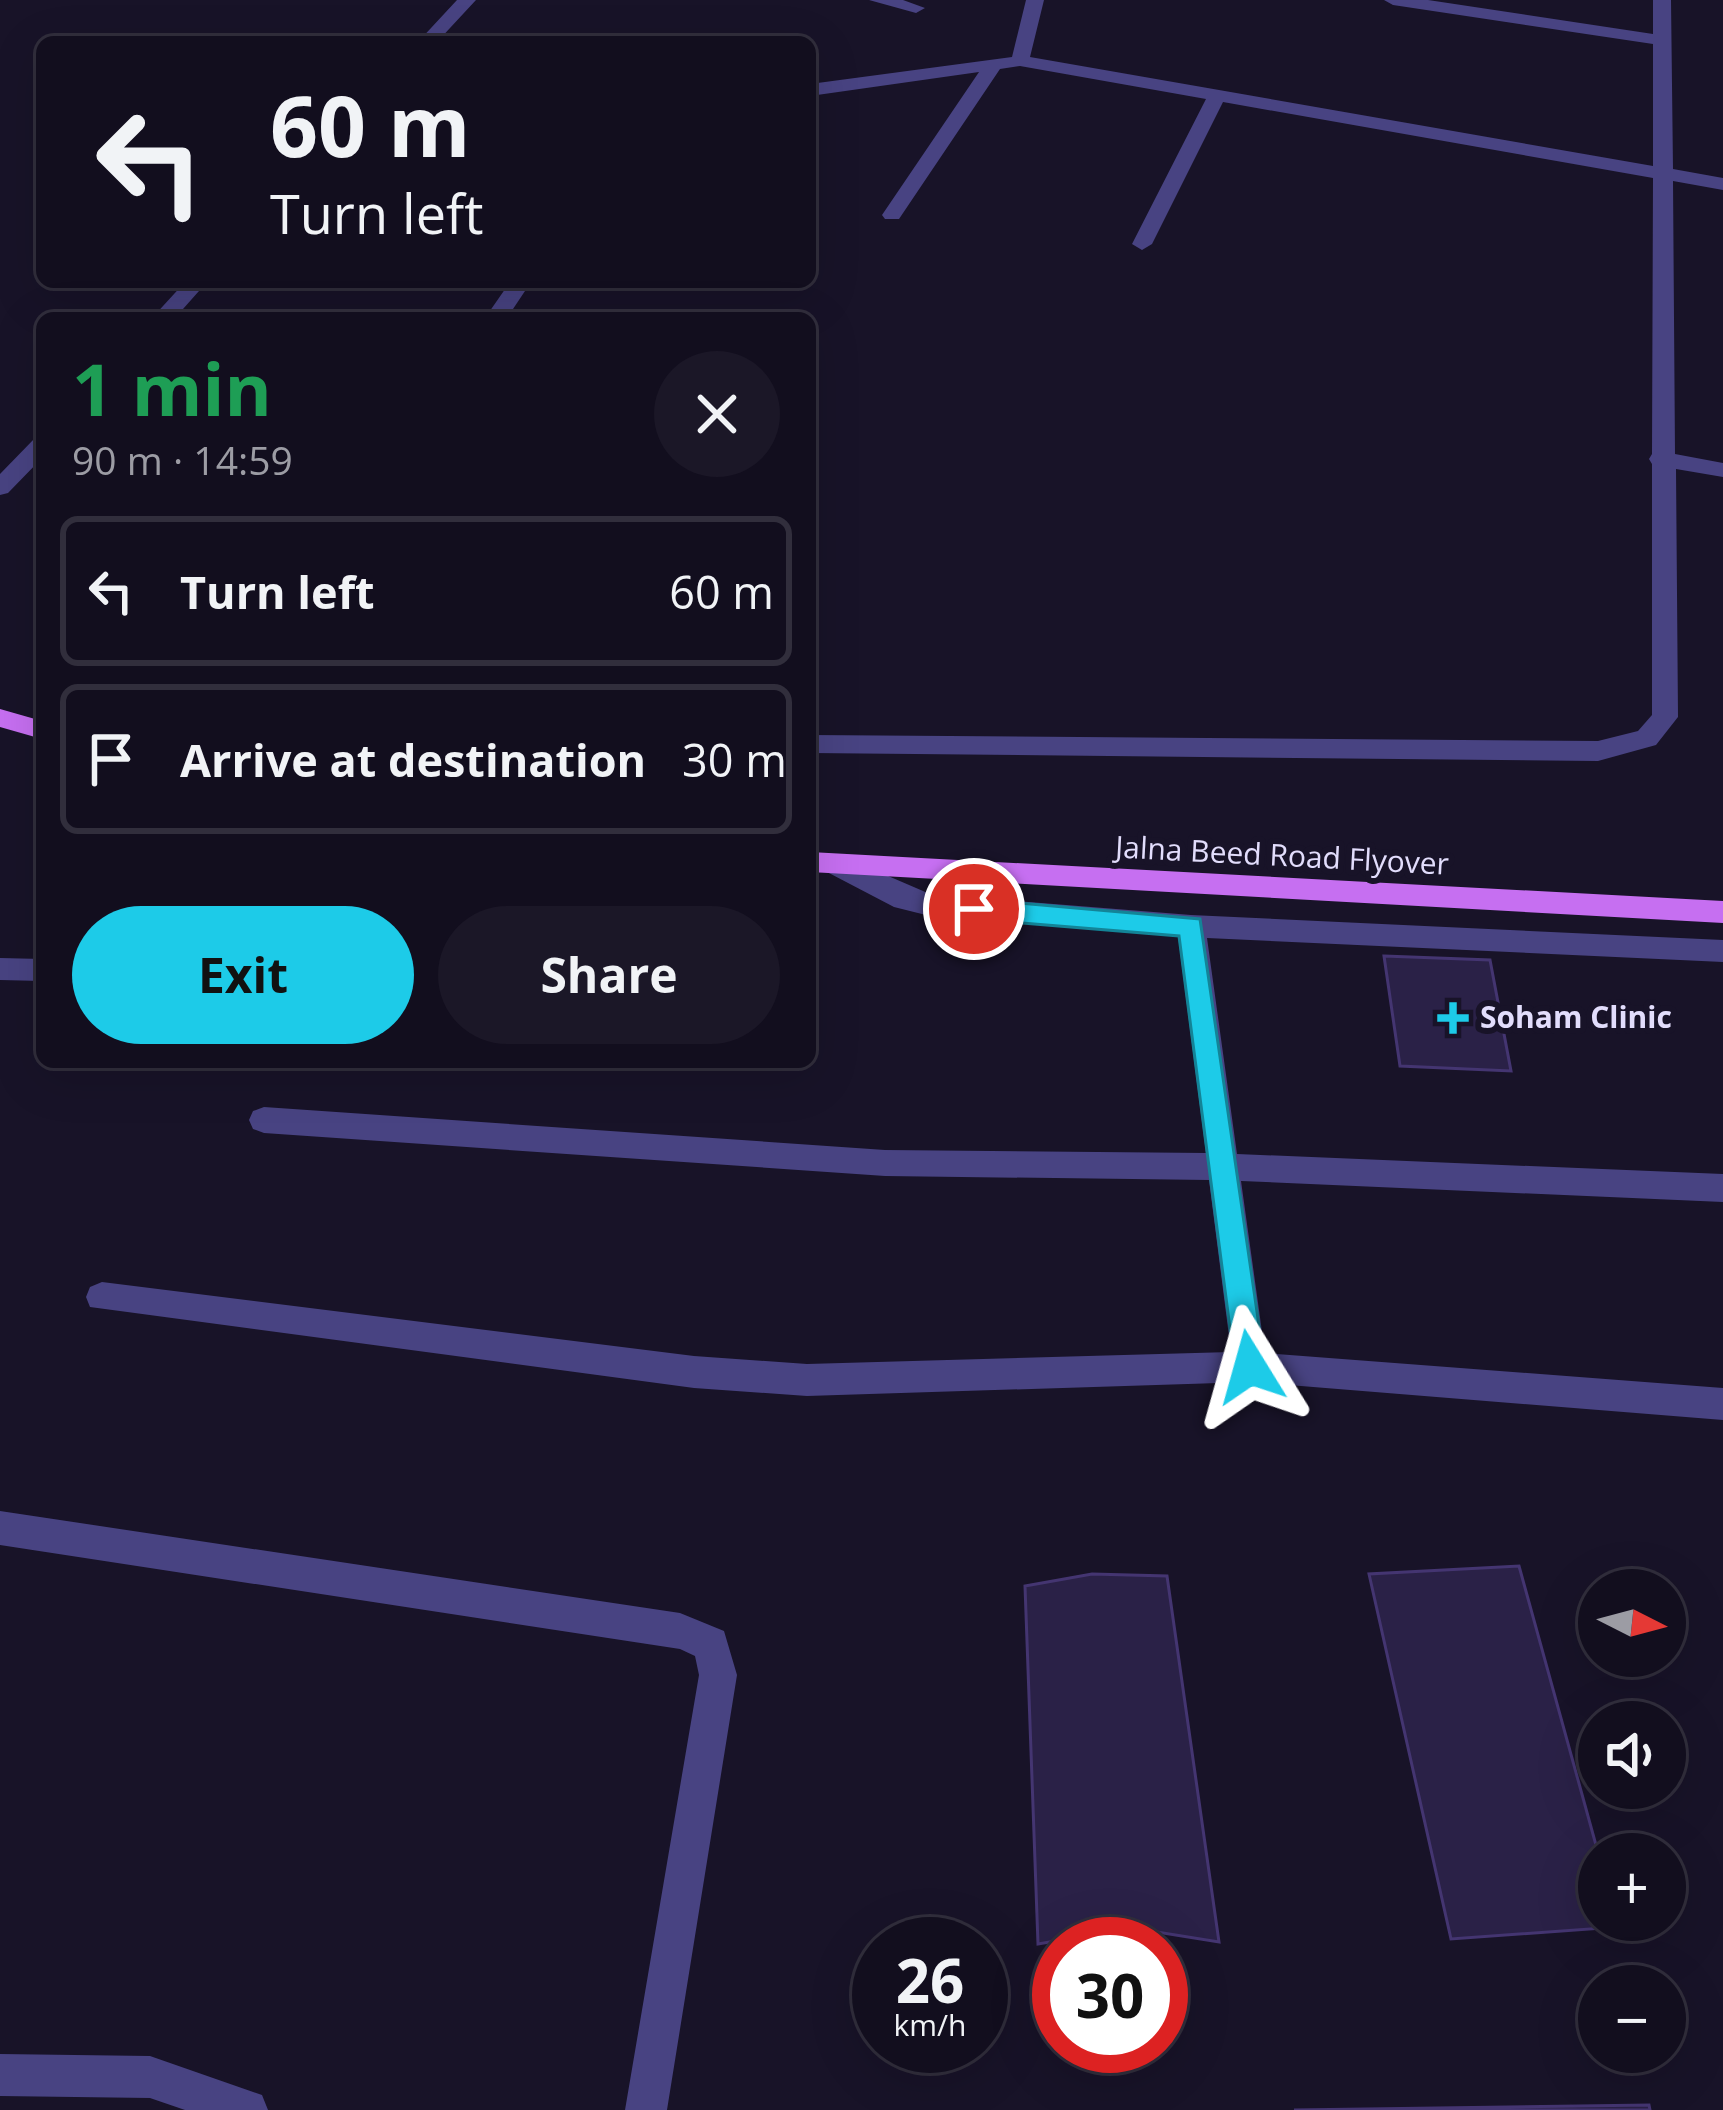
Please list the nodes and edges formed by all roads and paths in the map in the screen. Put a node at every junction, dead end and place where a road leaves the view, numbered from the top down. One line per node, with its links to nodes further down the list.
1 (467, 0): 8 (street)
2 (878, 0): 7 (street)
3 (1035, 0): 10 (street)
4 (1393, 0): 6 (street)
5 (1661, 0): 9 (street)
6 (1433, 3): 9 (street)
7 (916, 8)
8 (433, 36)
9 (1660, 40): 14 (street)
10 (1020, 61): 11 (street); 13 (street)
11 (994, 64): 12 (street); 16 (street)
12 (816, 89)
13 (1218, 93): 14 (street); 17 (street)
14 (1659, 173): 15 (street); 21 (street)
15 (1723, 184)
16 (892, 215)
17 (1142, 244)
18 (191, 288): 19 (street)
19 (169, 312)
20 (36, 450): 23 (street)
21 (1660, 459): 22 (street); 26 (street)
22 (1723, 470)
23 (0, 488)
24 (0, 718): 25 (main road)
25 (36, 728)
26 (816, 744)
27 (824, 864): 28 (main road, Jalna Beed Road Flyover); 29 (street)
28 (1723, 912)
29 (1191, 926): 30 (street); 34 (street)
30 (1723, 951)
31 (0, 969): 32 (street)
32 (36, 970)
33 (264, 1120): 34 (street)
34 (1224, 1167): 35 (street); 37 (street)
35 (1723, 1188)
36 (102, 1298): 37 (street)
37 (1250, 1367): 38 (street)
38 (1723, 1404)
39 (0, 1528): 42 (street)
40 (0, 2075): 41 (street)
41 (247, 2110)
42 (646, 2110)

